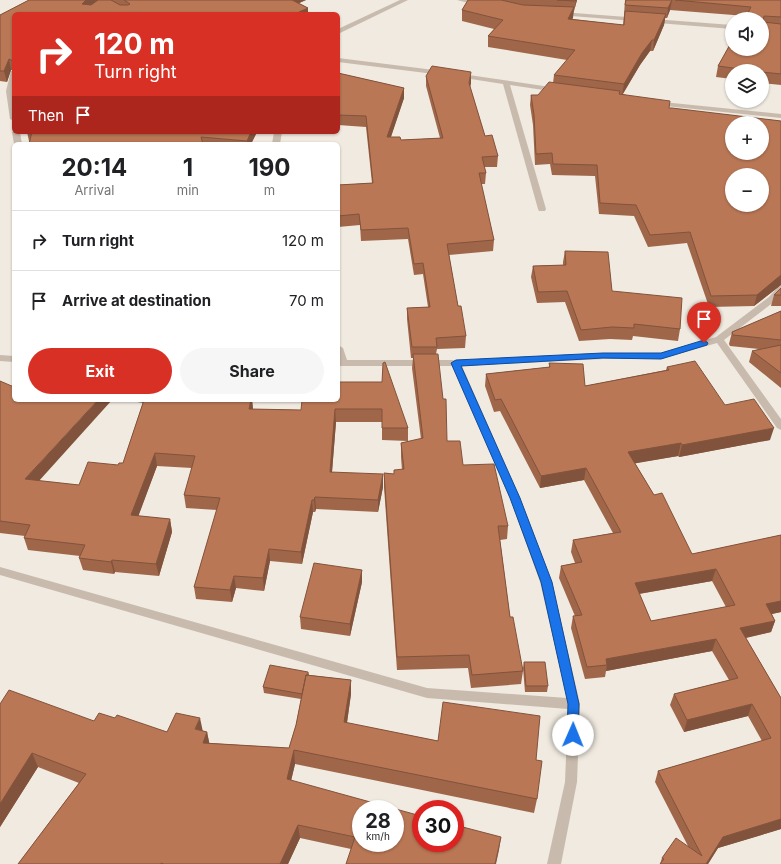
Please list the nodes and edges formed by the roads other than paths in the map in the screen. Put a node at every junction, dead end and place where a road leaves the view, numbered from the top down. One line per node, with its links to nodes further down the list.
1 (405, 0): 6 (street)
2 (460, 0): 3 (street)
3 (491, 6)
4 (554, 13): 5 (street)
5 (725, 26)
6 (340, 31)
7 (340, 60): 9 (street)
8 (12, 82): 12 (street)
9 (506, 83): 10 (street); 14 (street)
10 (568, 91)
11 (644, 102): 13 (street)
12 (12, 105)
13 (781, 116)
14 (542, 209)
15 (781, 289): 16 (street)
16 (719, 339): 20 (street); 21 (street)
17 (0, 358): 18 (street)
18 (12, 359)
19 (340, 362): 20 (street)
20 (456, 363): 23 (street)
21 (781, 426)
22 (0, 571): 23 (street)
23 (574, 704): 24 (street)
24 (554, 864)

